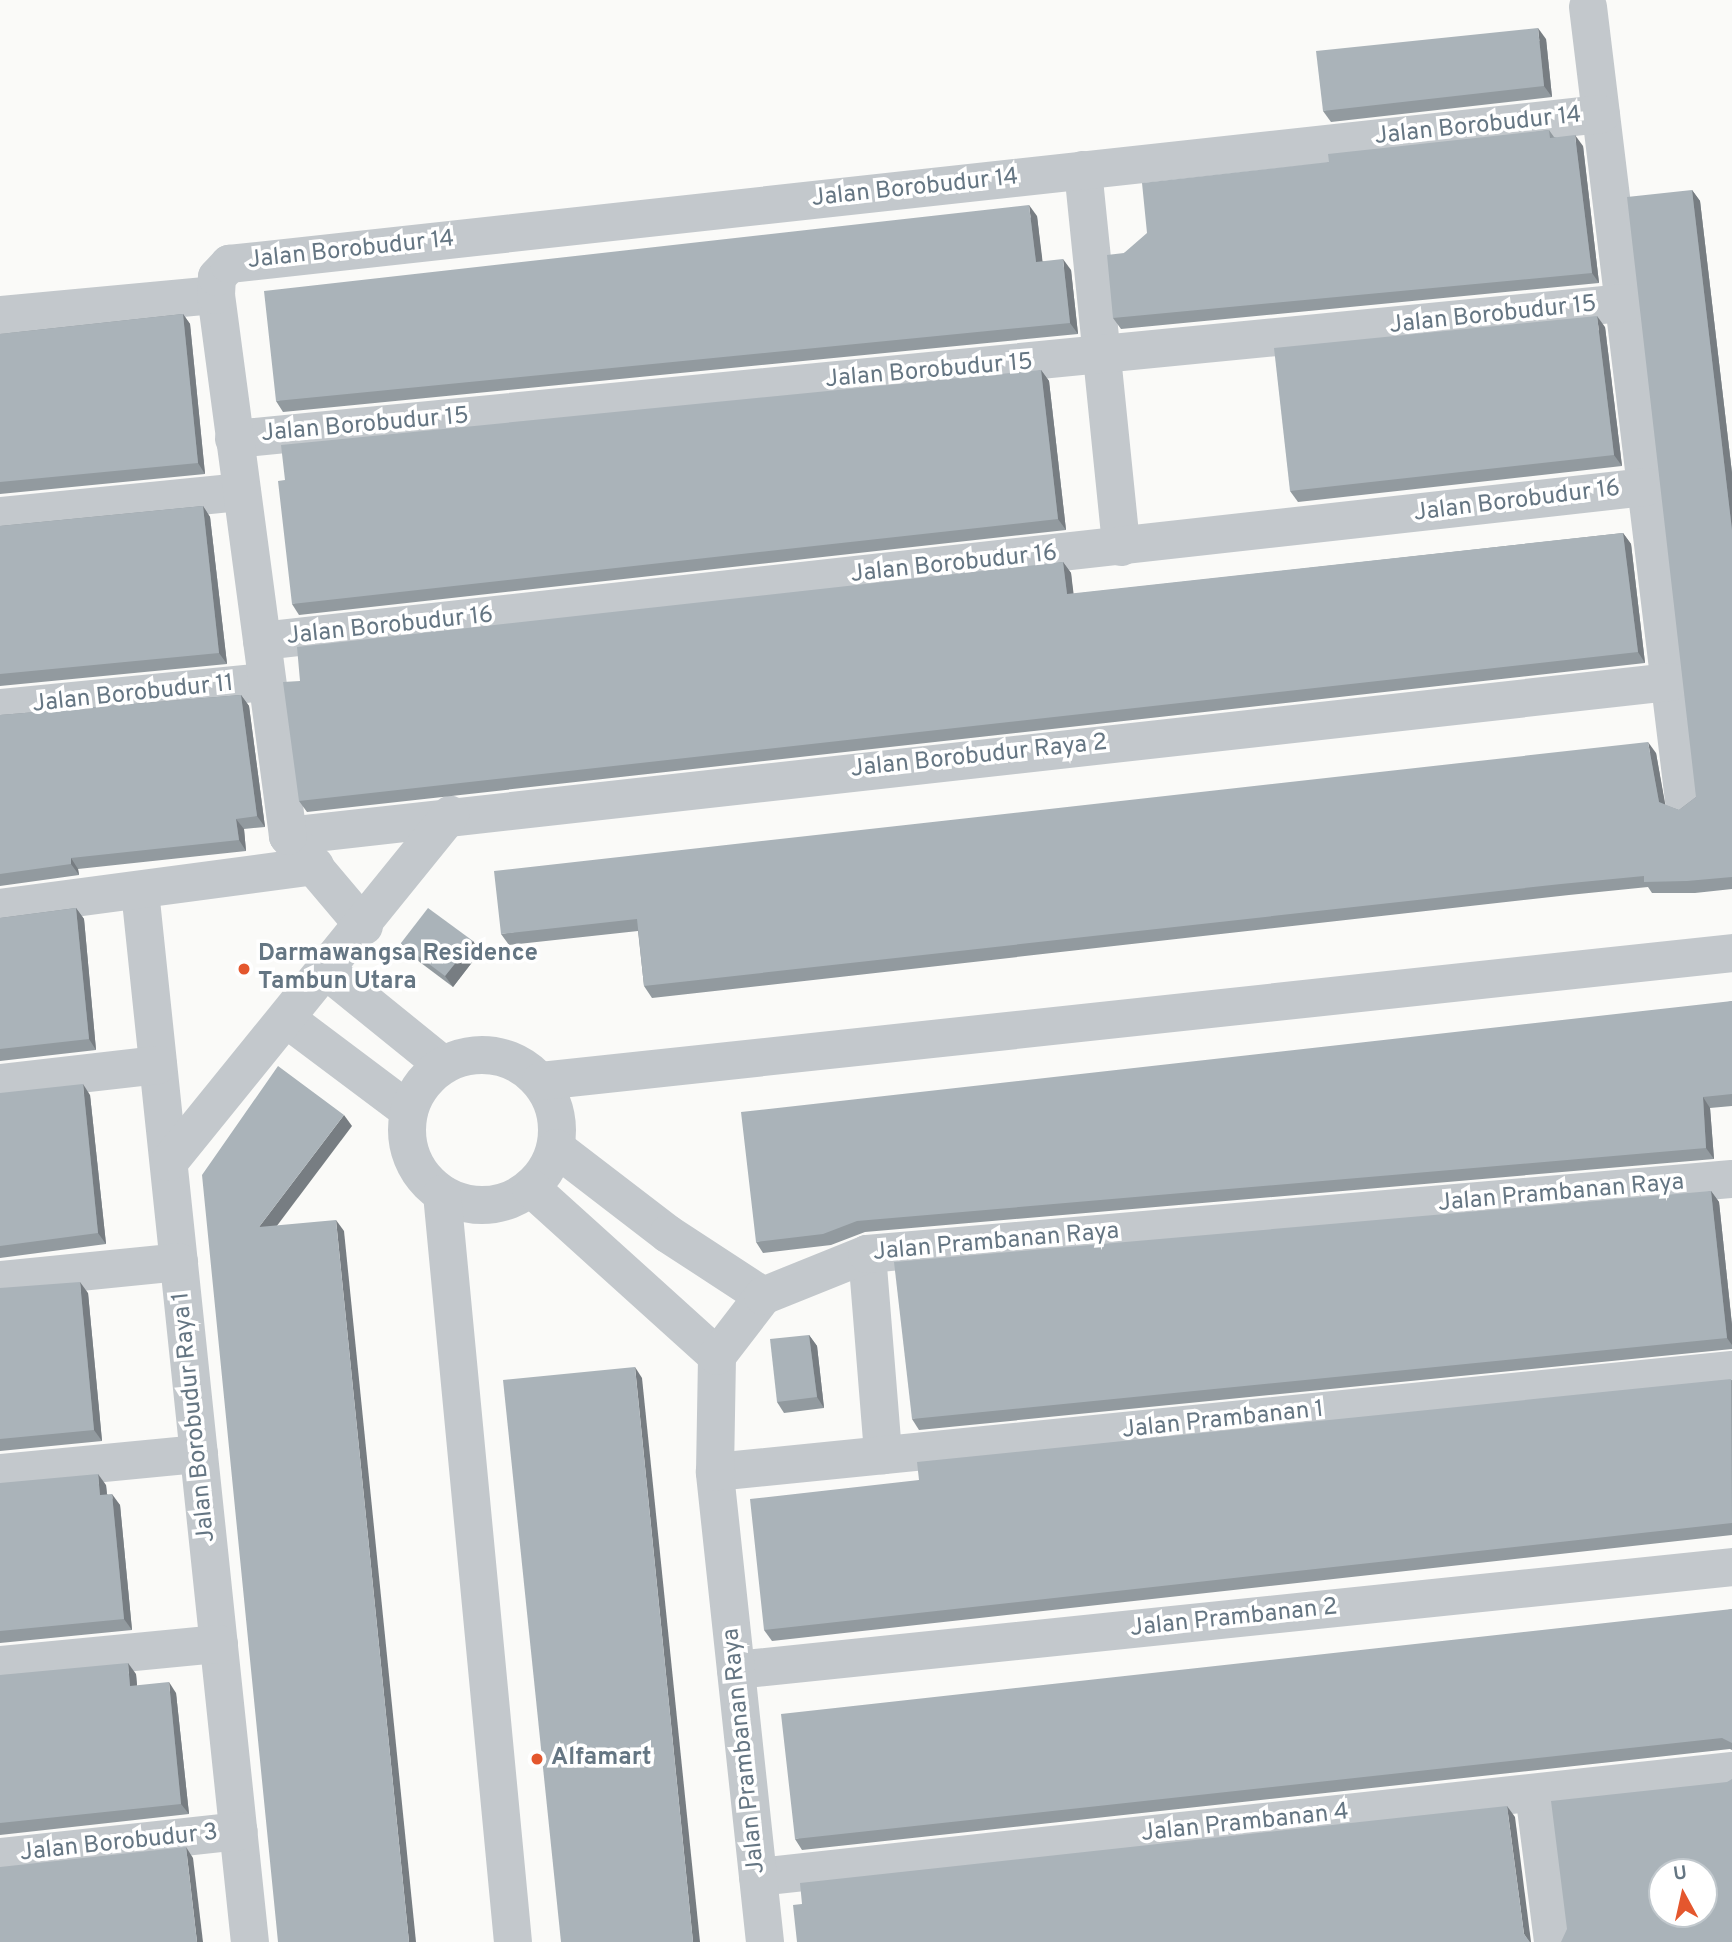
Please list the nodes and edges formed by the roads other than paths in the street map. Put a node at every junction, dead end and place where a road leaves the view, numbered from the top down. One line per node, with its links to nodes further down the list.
1 (1588, 7): 2 (street)
2 (1601, 114): 3 (street, Jalan Borobudur 14); 5 (street)
3 (1083, 170): 4 (street, Jalan Borobudur 14); 7 (street)
4 (222, 280): 6 (street, Jalan Borobudur 14); 8 (street)
5 (1624, 303): 7 (street, Jalan Borobudur 15); 9 (street)
6 (0, 315)
7 (1100, 356): 8 (street, Jalan Borobudur 15); 12 (street)
8 (234, 439): 10 (street)
9 (1646, 487): 12 (street, Jalan Borobudur 16); 15 (street)
10 (242, 492): 11 (street); 13 (street)
11 (0, 516)
12 (1121, 547): 13 (street, Jalan Borobudur 16)
13 (262, 641): 14 (street)
14 (267, 682): 16 (street, Jalan Borobudur 11); 19 (street)
15 (1670, 682): 17 (street); 18 (street, Jalan Borobudur Raya 2)
16 (0, 708)
17 (1684, 800)
18 (450, 815): 19 (street, Jalan Borobudur Raya 2); 23 (street)
19 (288, 836): 20 (street)
20 (315, 866): 21 (street); 23 (street)
21 (140, 891): 22 (street); 27 (street, Jalan Borobudur Raya 1)
22 (0, 908)
23 (364, 926): 25 (street)
24 (1732, 953): 29 (street)
25 (327, 971): 26 (street); 28 (street)
26 (288, 1020): 31 (street); 33 (street)
27 (158, 1065): 30 (street); 33 (street, Jalan Borobudur Raya 1)
28 (443, 1065): 29 (street); 31 (street)
29 (541, 1081): 32 (street)
30 (0, 1083)
31 (409, 1111): 36 (street)
32 (556, 1148): 35 (street); 40 (street)
33 (169, 1162): 38 (street, Jalan Borobudur Raya 1)
34 (1732, 1179): 37 (street, Jalan Prambanan Raya)
35 (531, 1188): 36 (street); 41 (street)
36 (442, 1194): 57 (street)
37 (867, 1254): 40 (street, Jalan Prambanan Raya); 44 (street)
38 (179, 1262): 39 (street); 43 (street, Jalan Borobudur Raya 1)
39 (0, 1280)
40 (763, 1296): 41 (street)
41 (717, 1356): 46 (street, Jalan Prambanan Raya)
42 (1732, 1370): 44 (street, Jalan Prambanan 1)
43 (199, 1454): 45 (street); 48 (street, Jalan Borobudur Raya 1)
44 (883, 1455): 46 (street, Jalan Prambanan 1)
45 (0, 1472)
46 (715, 1472): 50 (street, Jalan Prambanan Raya)
47 (1732, 1567): 50 (street, Jalan Prambanan 2)
48 (219, 1644): 49 (street); 53 (street, Jalan Borobudur Raya 1)
49 (0, 1665)
50 (736, 1670): 55 (street, Jalan Prambanan Raya)
51 (1732, 1771): 52 (street, Jalan Prambanan 4)
52 (1534, 1793): 55 (street, Jalan Prambanan 4); 59 (street)
53 (239, 1831): 54 (street, Jalan Borobudur 3); 56 (street, Jalan Borobudur Raya 1)
54 (0, 1857)
55 (758, 1877): 58 (street, Jalan Prambanan Raya)
56 (250, 1942)
57 (513, 1942)
58 (765, 1942)
59 (1553, 1942)

